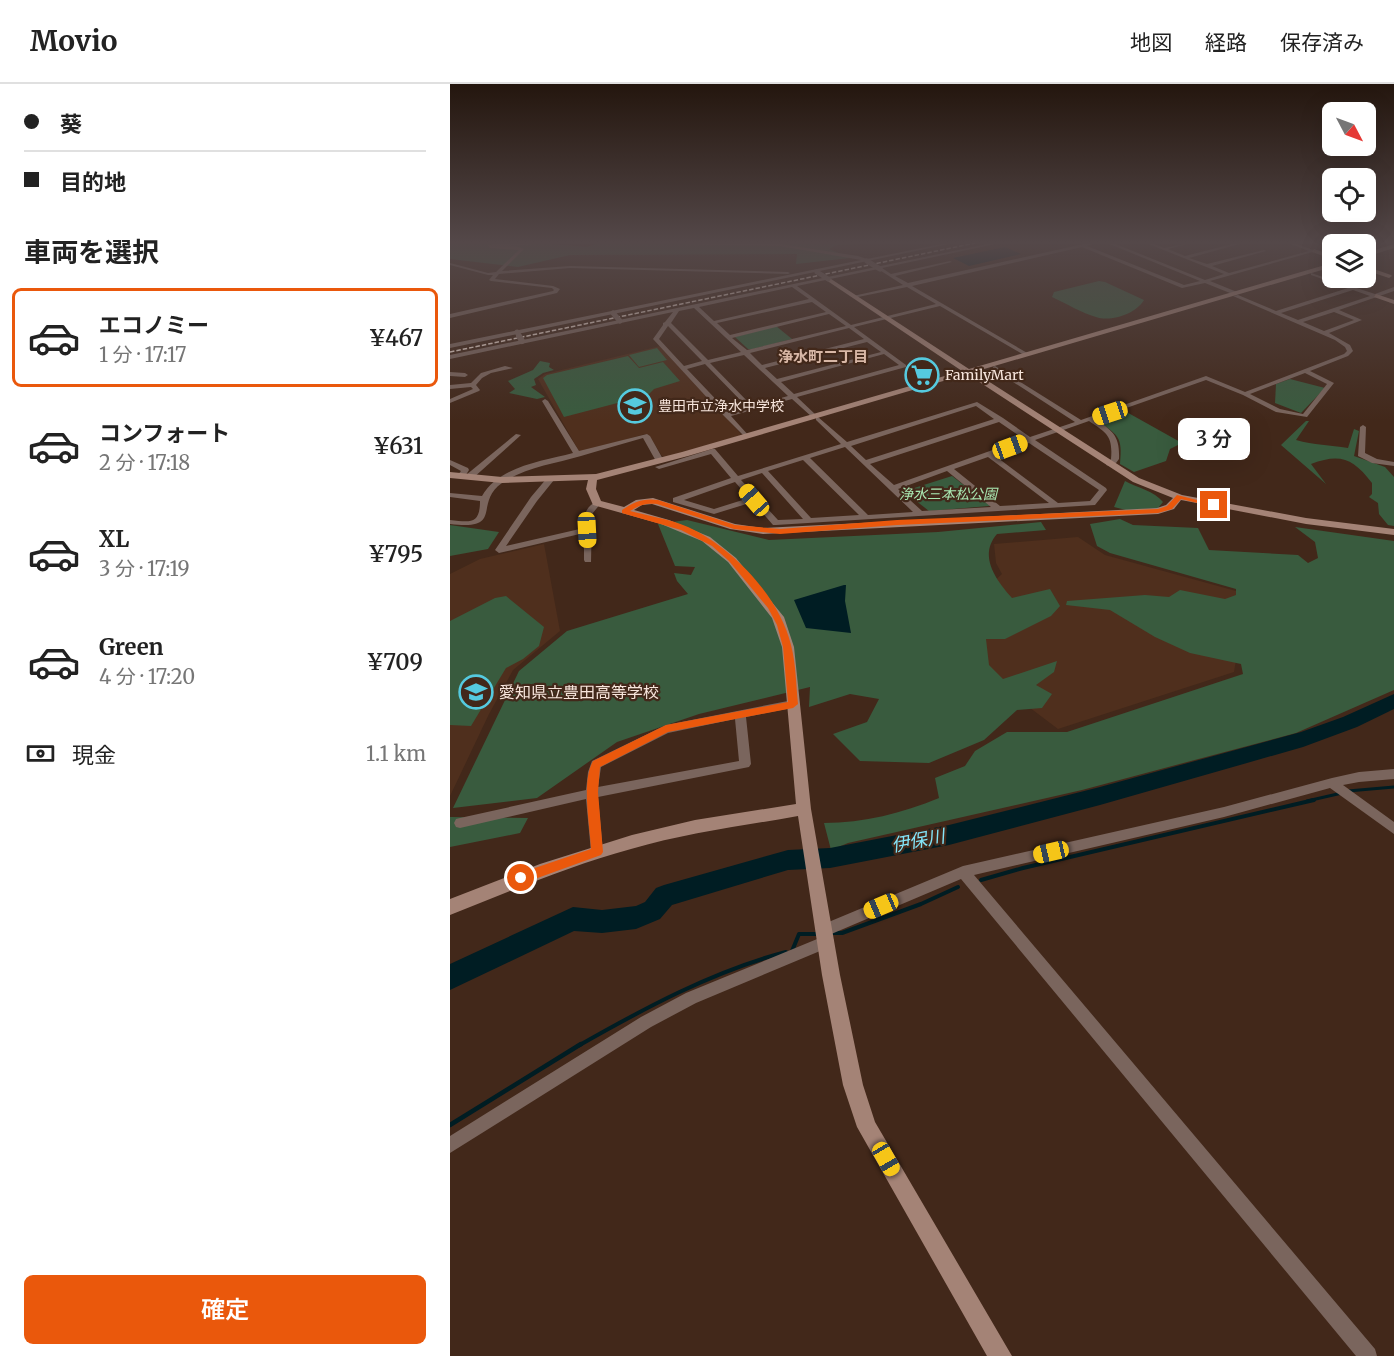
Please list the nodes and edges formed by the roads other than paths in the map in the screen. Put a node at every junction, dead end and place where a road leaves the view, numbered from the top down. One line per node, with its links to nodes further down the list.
1 (502, 302): 22 (street)
2 (665, 302): 20 (street)
3 (713, 302): 16 (street)
4 (747, 302): 14 (street)
5 (796, 302): 26 (street)
6 (817, 302): 19 (street)
7 (863, 302): 23 (street)
8 (938, 302): 15 (street)
9 (1209, 302): 37 (street)
10 (1211, 302): 44 (street)
11 (1252, 302): 21 (street)
12 (1309, 302): 21 (street)
13 (1357, 302): 18 (street)
14 (740, 304)
15 (941, 304): 23 (street); 37 (street)
16 (695, 306): 17 (street); 26 (street)
17 (678, 309): 24 (street); 27 (street)
18 (1334, 310): 25 (street); 30 (street)
19 (831, 312): 28 (street); 31 (street)
20 (613, 313): 24 (street, bridge); 29 (street)
21 (1276, 313): 25 (street)
22 (450, 316)
23 (886, 317): 28 (street); 46 (street)
24 (620, 321): 33 (street)
25 (1299, 322): 30 (street)
26 (712, 323): 31 (street)
27 (665, 324): 40 (street); 43 (street)
28 (850, 326): 32 (street); 36 (street)
29 (517, 332): 33 (street, bridge); 34 (street)
30 (1325, 333): 45 (street)
31 (728, 337): 36 (street)
32 (868, 340): 35 (street); 41 (street)
33 (522, 342): 38 (street)
34 (450, 346)
35 (886, 352): 49 (street); 53 (street)
36 (746, 353): 40 (street); 41 (street)
37 (1026, 354): 46 (street)
38 (454, 356): 39 (street)
39 (450, 361)
40 (706, 362): 43 (street); 56 (street)
41 (760, 367): 49 (street)
42 (510, 368): 50 (street)
43 (683, 368): 57 (street)
44 (995, 368): 46 (street); 61 (street)
45 (1306, 371): 52 (street); 52 (street)
46 (970, 373): 58 (street); 63 (street)
47 (450, 374): 48 (street)
48 (465, 375)
49 (776, 381): 53 (street)
50 (472, 385): 51 (street); 54 (street)
51 (450, 387)
52 (1245, 394): 60 (street)
53 (792, 397): 56 (street); 58 (street)
54 (450, 401)
55 (545, 401): 69 (street)
56 (751, 408): 57 (street)
57 (726, 415): 65 (street)
58 (816, 418): 65 (street); 67 (street); 68 (street)
59 (1001, 419): 66 (street); 67 (street); 73 (street)
60 (1090, 419): 61 (street); 76 (street)
61 (1081, 423): 63 (street)
62 (1363, 427): 75 (street)
63 (1058, 431): 66 (street); 76 (street)
64 (518, 435): 80 (street)
65 (746, 436): 74 (street)
66 (1031, 440): 70 (street); 91 (street)
67 (845, 444): 71 (street); 73 (street)
68 (712, 451): 74 (street); 82 (street)
69 (578, 454): 74 (street); 83 (street)
70 (990, 455): 77 (street); 91 (street)
71 (804, 457): 78 (street); 95 (street)
72 (450, 462): 80 (street)
73 (866, 463): 85 (street)
74 (660, 464): 81 (street)
75 (1394, 464)
76 (1110, 465): 87 (street)
77 (949, 469): 85 (street); 92 (street)
78 (763, 471): 82 (street); 96 (street)
79 (450, 475): 80 (street)
80 (465, 476): 83 (street)
81 (593, 478): 84 (street); 90 (street)
82 (736, 479): 89 (street); 89 (street)
83 (502, 480): 84 (street); 88 (street)
84 (550, 480): 98 (street)
85 (893, 488): 94 (street)
86 (450, 495): 88 (street)
87 (1179, 497): 93 (street); 99 (street)
88 (484, 499): 97 (street)
89 (754, 500): 96 (street)
90 (597, 503): 93 (street); 98 (street)
91 (1056, 505): 92 (street)
92 (997, 508): 94 (street)
93 (624, 512): 101 (street)
94 (920, 514): 95 (street)
95 (866, 517): 96 (street)
96 (809, 521)
97 (450, 522)
98 (587, 530): 100 (street)
99 (1394, 532)
100 (588, 560)
101 (793, 704): 102 (street); 106 (street)
102 (740, 714): 105 (street); 105 (street)
103 (1394, 774): 104 (street)
104 (1335, 785): 108 (street); 110 (street)
105 (593, 792): 107 (street); 109 (street)
106 (804, 809): 109 (street); 112 (street)
107 (460, 823)
108 (1394, 829)
109 (597, 852): 111 (street)
110 (963, 872): 112 (street); 115 (street)
111 (450, 907)
112 (824, 931): 113 (street); 114 (street)
113 (450, 1145)
114 (1000, 1356)
115 (1368, 1356)

